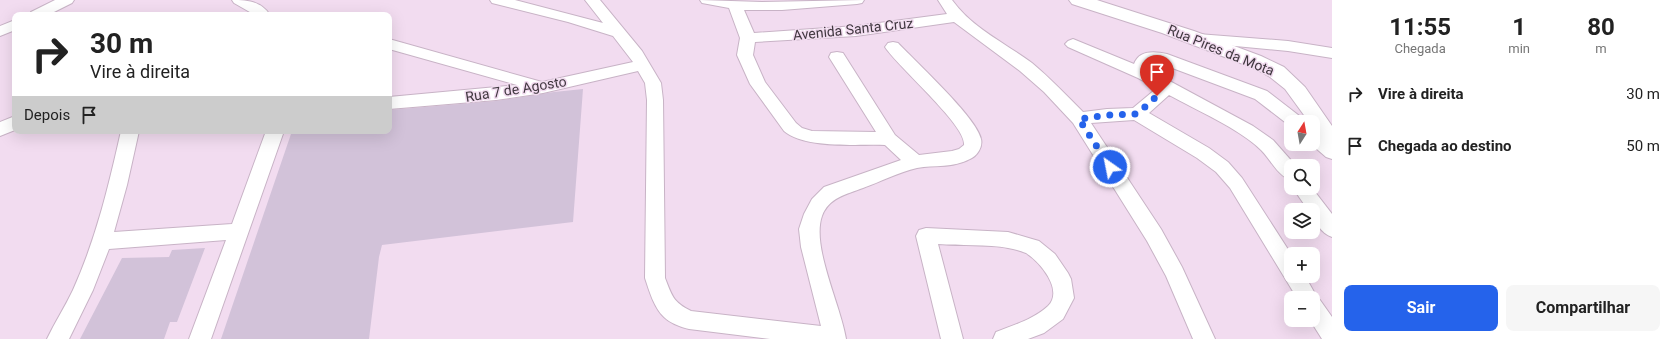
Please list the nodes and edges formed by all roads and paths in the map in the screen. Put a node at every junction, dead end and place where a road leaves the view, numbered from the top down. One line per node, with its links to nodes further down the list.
1 (67, 0): 10 (street)
2 (239, 0): 12 (street)
3 (496, 0): 16 (street)
4 (592, 0): 16 (street)
5 (707, 0): 9 (street)
6 (857, 0): 9 (street)
7 (944, 0): 13 (street)
8 (1078, 0): 18 (street, Rua Pires da Mota)
9 (736, 5): 17 (street)
10 (54, 7): 11 (street)
11 (43, 12)
12 (259, 12)
13 (957, 17): 17 (street, Avenida Santa Cruz); 31 (street)
14 (12, 26): 15 (street)
15 (0, 31)
16 (617, 32): 24 (street)
17 (748, 38): 36 (street)
18 (1198, 39): 22 (street); 38 (street, Rua Pires da Mota)
19 (1073, 44): 25 (street)
20 (392, 45): 26 (street)
21 (892, 47): 40 (street)
22 (1332, 53)
23 (837, 57): 36 (street)
24 (642, 65): 26 (street, Rua 7 de Agosto); 49 (street)
25 (1143, 67): 27 (street); 30 (street)
26 (543, 87): 28 (street, Rua 7 de Agosto)
27 (1167, 88): 29 (street); 41 (street)
28 (392, 103)
29 (1137, 114): 31 (street); 46 (street)
30 (1287, 115)
31 (1079, 119): 54 (street)
32 (12, 124): 33 (street)
33 (0, 130)
34 (129, 134): 45 (street)
35 (274, 134): 44 (street)
36 (889, 139): 40 (street)
37 (1320, 142): 39 (street)
38 (1332, 144)
39 (1332, 152)
40 (915, 162): 49 (street)
41 (1284, 165)
42 (1307, 195): 43 (street)
43 (1332, 229)
44 (239, 231): 45 (street); 51 (street)
45 (103, 241): 50 (street)
46 (1284, 260)
47 (1320, 317): 48 (street)
48 (1332, 336)
49 (835, 338)
50 (58, 339)
51 (200, 339)
52 (952, 339): 53 (street)
53 (1004, 339)
54 (1204, 339)

